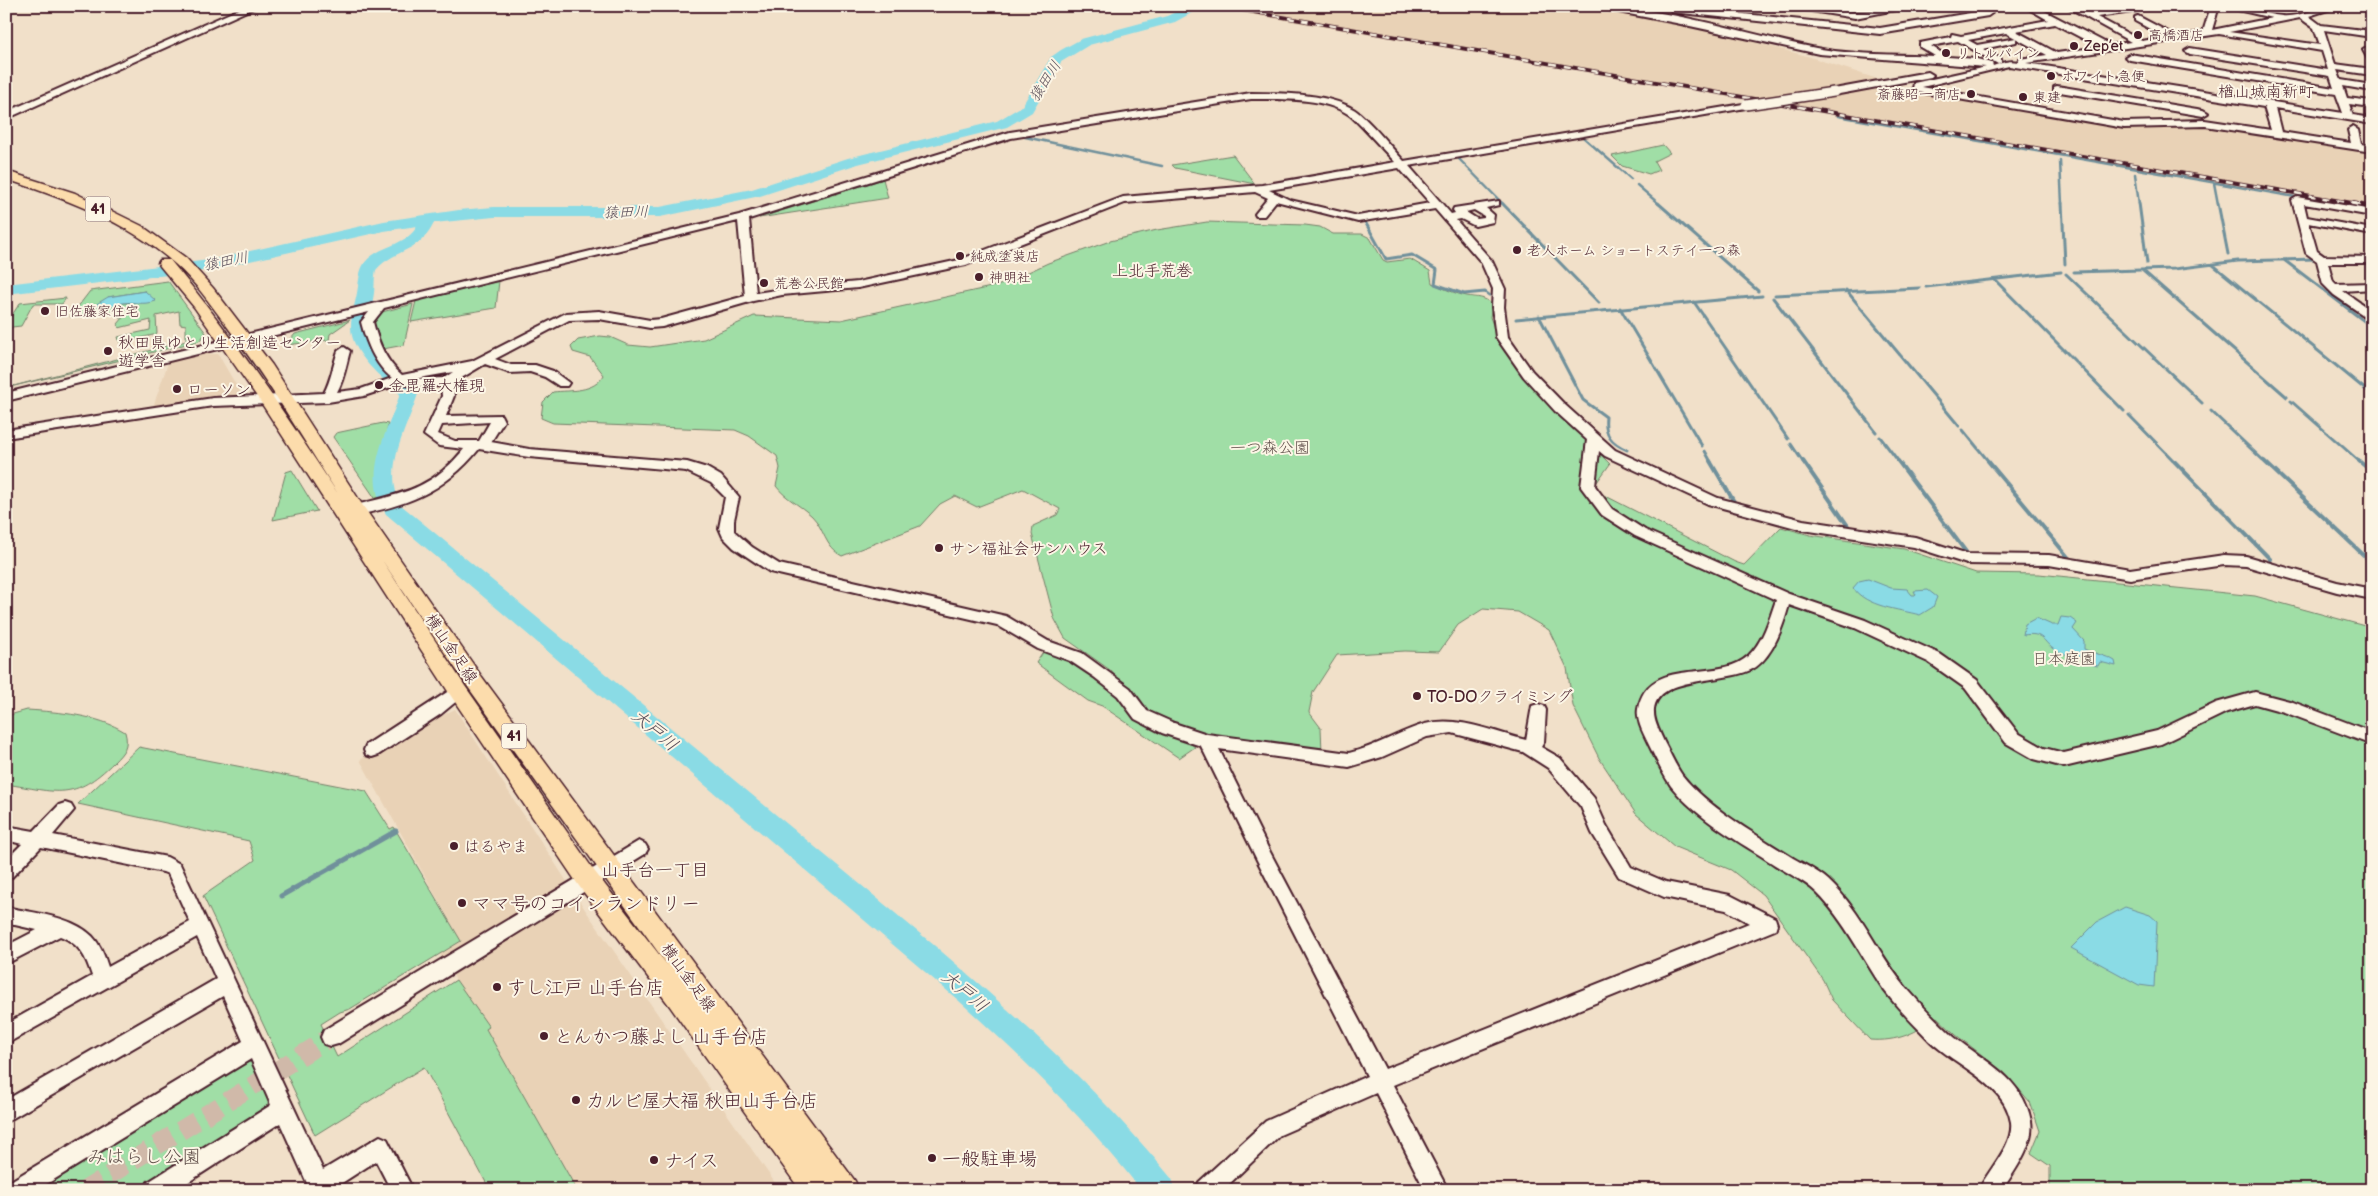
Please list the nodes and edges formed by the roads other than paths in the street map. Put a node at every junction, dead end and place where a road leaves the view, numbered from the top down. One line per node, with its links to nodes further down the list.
1 (254, 6): 61 (street)
2 (1591, 6): 20 (street)
3 (1784, 6): 13 (street)
4 (1976, 6): 14 (street)
5 (2028, 6): 22 (street)
6 (2070, 6): 15 (street)
7 (2140, 6): 15 (street)
8 (2215, 6): 28 (street)
9 (2225, 6): 19 (street)
10 (2336, 6): 16 (street)
11 (1907, 7): 13 (street); 23 (street)
12 (1675, 8): 17 (street); 20 (street)
13 (1795, 8): 24 (street)
14 (1988, 13): 18 (street); 23 (street)
15 (2088, 16): 36 (street)
16 (2302, 16): 19 (street); 26 (street)
17 (1756, 18): 24 (street); 32 (street)
18 (2000, 19)
19 (2286, 19): 28 (street)
20 (1676, 20): 32 (street)
21 (2138, 20): 34 (street)
22 (2056, 21): 25 (street); 39 (street)
23 (1930, 22): 30 (street); 33 (street)
24 (1796, 27): 30 (street)
25 (2025, 27): 27 (street); 44 (street)
26 (2318, 27): 29 (street); 41 (street)
27 (2008, 30): 33 (street); 45 (street)
28 (2210, 33): 31 (street); 41 (street)
29 (2372, 34)
30 (1858, 37): 37 (street)
31 (2187, 37): 34 (street); 42 (street)
32 (1756, 38): 37 (street)
33 (1958, 38): 38 (street); 47 (street)
34 (2175, 39): 36 (street)
35 (2013, 40): 38 (street)
36 (2142, 44): 39 (street)
37 (1796, 46): 47 (street)
38 (1974, 48): 49 (street)
39 (2108, 48): 44 (street)
40 (2372, 48): 46 (street)
41 (2326, 49): 54 (street)
42 (2190, 51): 51 (street); 54 (street)
43 (2257, 52): 54 (street)
44 (2072, 54): 45 (street)
45 (2056, 56): 49 (street)
46 (2372, 59)
47 (1946, 60): 50 (street)
48 (2129, 62): 51 (street)
49 (2004, 63): 50 (street); 52 (street); 57 (street)
50 (1989, 65): 69 (street, bridge)
51 (2193, 68): 54 (street)
52 (2058, 72): 56 (street); 57 (street)
53 (2372, 72): 54 (street)
54 (2336, 80): 55 (street); 59 (street); 63 (street)
55 (2372, 88)
56 (2198, 94): 58 (street); 62 (street)
57 (2057, 101): 60 (street); 60 (street)
58 (2268, 101): 63 (street); 65 (street)
59 (2372, 104)
60 (2104, 109): 62 (street); 62 (street)
61 (6, 116)
62 (2204, 118): 65 (street)
63 (2349, 118): 64 (street)
64 (2372, 121)
65 (2276, 129): 66 (street)
66 (2355, 138): 67 (street); 68 (street)
67 (2372, 140)
68 (2372, 150)
69 (1401, 164): 72 (street); 75 (street); 80 (street)
70 (6, 174): 86 (main road, 横山金足線 / 41)
71 (6, 184): 86 (main road, 横山金足線 / 41)
72 (1258, 189): 73 (street); 89 (street)
73 (1274, 197): 75 (street); 78 (street)
74 (1495, 203): 76 (street)
75 (1438, 205): 81 (street)
76 (1476, 206): 79 (street); 79 (street)
77 (2372, 213): 82 (street)
78 (1260, 214)
79 (1463, 215): 81 (street)
80 (743, 216): 89 (street); 90 (street)
81 (1449, 218): 105 (street)
82 (2303, 219): 83 (street); 84 (street)
83 (2372, 232)
84 (2322, 259): 85 (street); 88 (street)
85 (2372, 260)
86 (180, 269): 92 (main road, 横山金足線 / 41)
87 (2372, 286): 88 (street)
88 (2334, 288): 91 (street)
89 (751, 298): 94 (street)
90 (376, 307): 92 (street); 96 (street)
91 (2372, 317)
92 (236, 341): 99 (street); 101 (main road, 横山金足線 / 41)
93 (344, 351): 100 (street)
94 (485, 360): 95 (street); 98 (street)
95 (472, 365): 96 (street); 97 (street)
96 (400, 380): 97 (street); 100 (street)
97 (447, 382): 102 (street)
98 (563, 384)
99 (6, 397)
100 (328, 398): 101 (street)
101 (276, 399): 104 (street); 107 (main road, 横山金足線 / 41)
102 (435, 425): 103 (street); 106 (street); 106 (street)
103 (466, 428)
104 (6, 434)
105 (1594, 440): 108 (street); 109 (street)
106 (480, 444): 107 (street); 113 (street)
107 (348, 511): 110 (main road, 横山金足線 / 41); 120 (main road, 横山金足線 / 41)
108 (2372, 594)
109 (1784, 598): 112 (street); 143 (street)
110 (458, 691): 115 (street); 122 (main road, 横山金足線 / 41)
111 (1538, 710): 114 (street)
112 (2372, 739)
113 (1206, 741): 114 (street); 132 (street)
114 (1528, 747): 132 (street)
115 (372, 750)
116 (65, 810): 118 (street)
117 (6, 833): 118 (street)
118 (37, 839): 121 (street); 124 (street)
119 (639, 849): 120 (street)
120 (608, 866): 122 (street); 140 (main road, 横山金足線 / 41)
121 (6, 872)
122 (587, 879): 130 (street); 139 (main road, 横山金足線 / 41)
123 (6, 915): 125 (street)
124 (200, 926): 127 (street); 128 (street)
125 (58, 928): 126 (street); 127 (street)
126 (6, 956)
127 (104, 980): 129 (street)
128 (227, 983): 131 (street); 134 (street)
129 (6, 1035)
130 (331, 1037)
131 (255, 1045): 133 (street); 136 (street)
132 (1380, 1081): 141 (street); 142 (street)
133 (282, 1110): 135 (street); 137 (street)
134 (6, 1112)
135 (315, 1187): 138 (street)
136 (18, 1190)
137 (156, 1190)
138 (402, 1190)
139 (816, 1190)
140 (846, 1190)
141 (1207, 1190)
142 (1437, 1190)
143 (1990, 1190)

